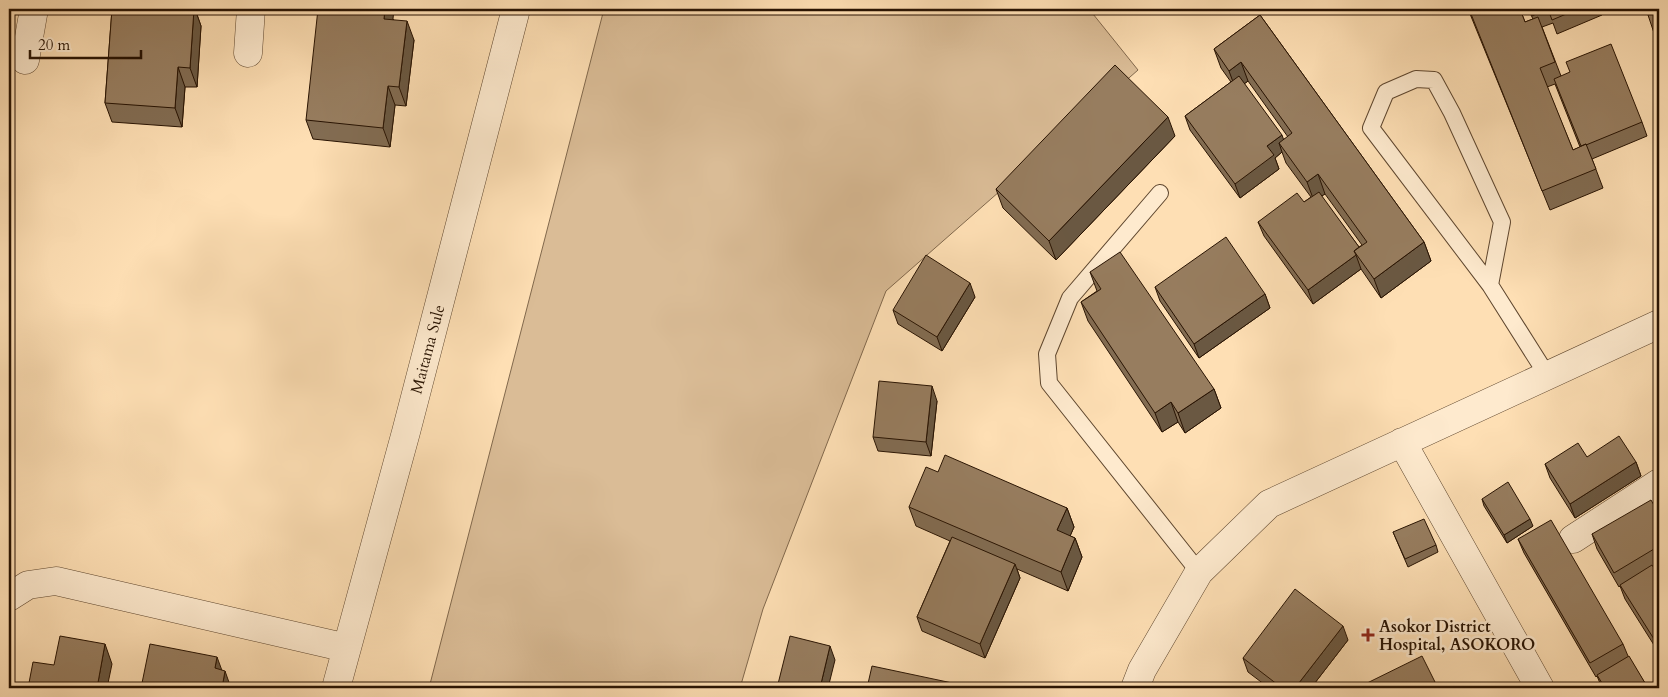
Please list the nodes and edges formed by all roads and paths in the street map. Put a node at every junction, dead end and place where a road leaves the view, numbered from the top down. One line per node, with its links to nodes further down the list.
1 (34, 9): 5 (street)
2 (251, 9): 4 (street)
3 (516, 9): 15 (street, Maitama Sule)
4 (248, 53)
5 (25, 60)
6 (1160, 193): 13 (lane)
7 (1490, 285): 7 (lane); 9 (lane)
8 (1659, 324): 9 (street)
9 (1547, 375): 10 (street)
10 (1402, 442): 13 (street); 18 (street)
11 (1659, 483): 12 (street)
12 (1573, 539)
13 (1199, 572): 17 (street)
14 (9, 597): 15 (street)
15 (347, 648): 16 (street, Maitama Sule)
16 (336, 688)
17 (1135, 688)
18 (1540, 688)

